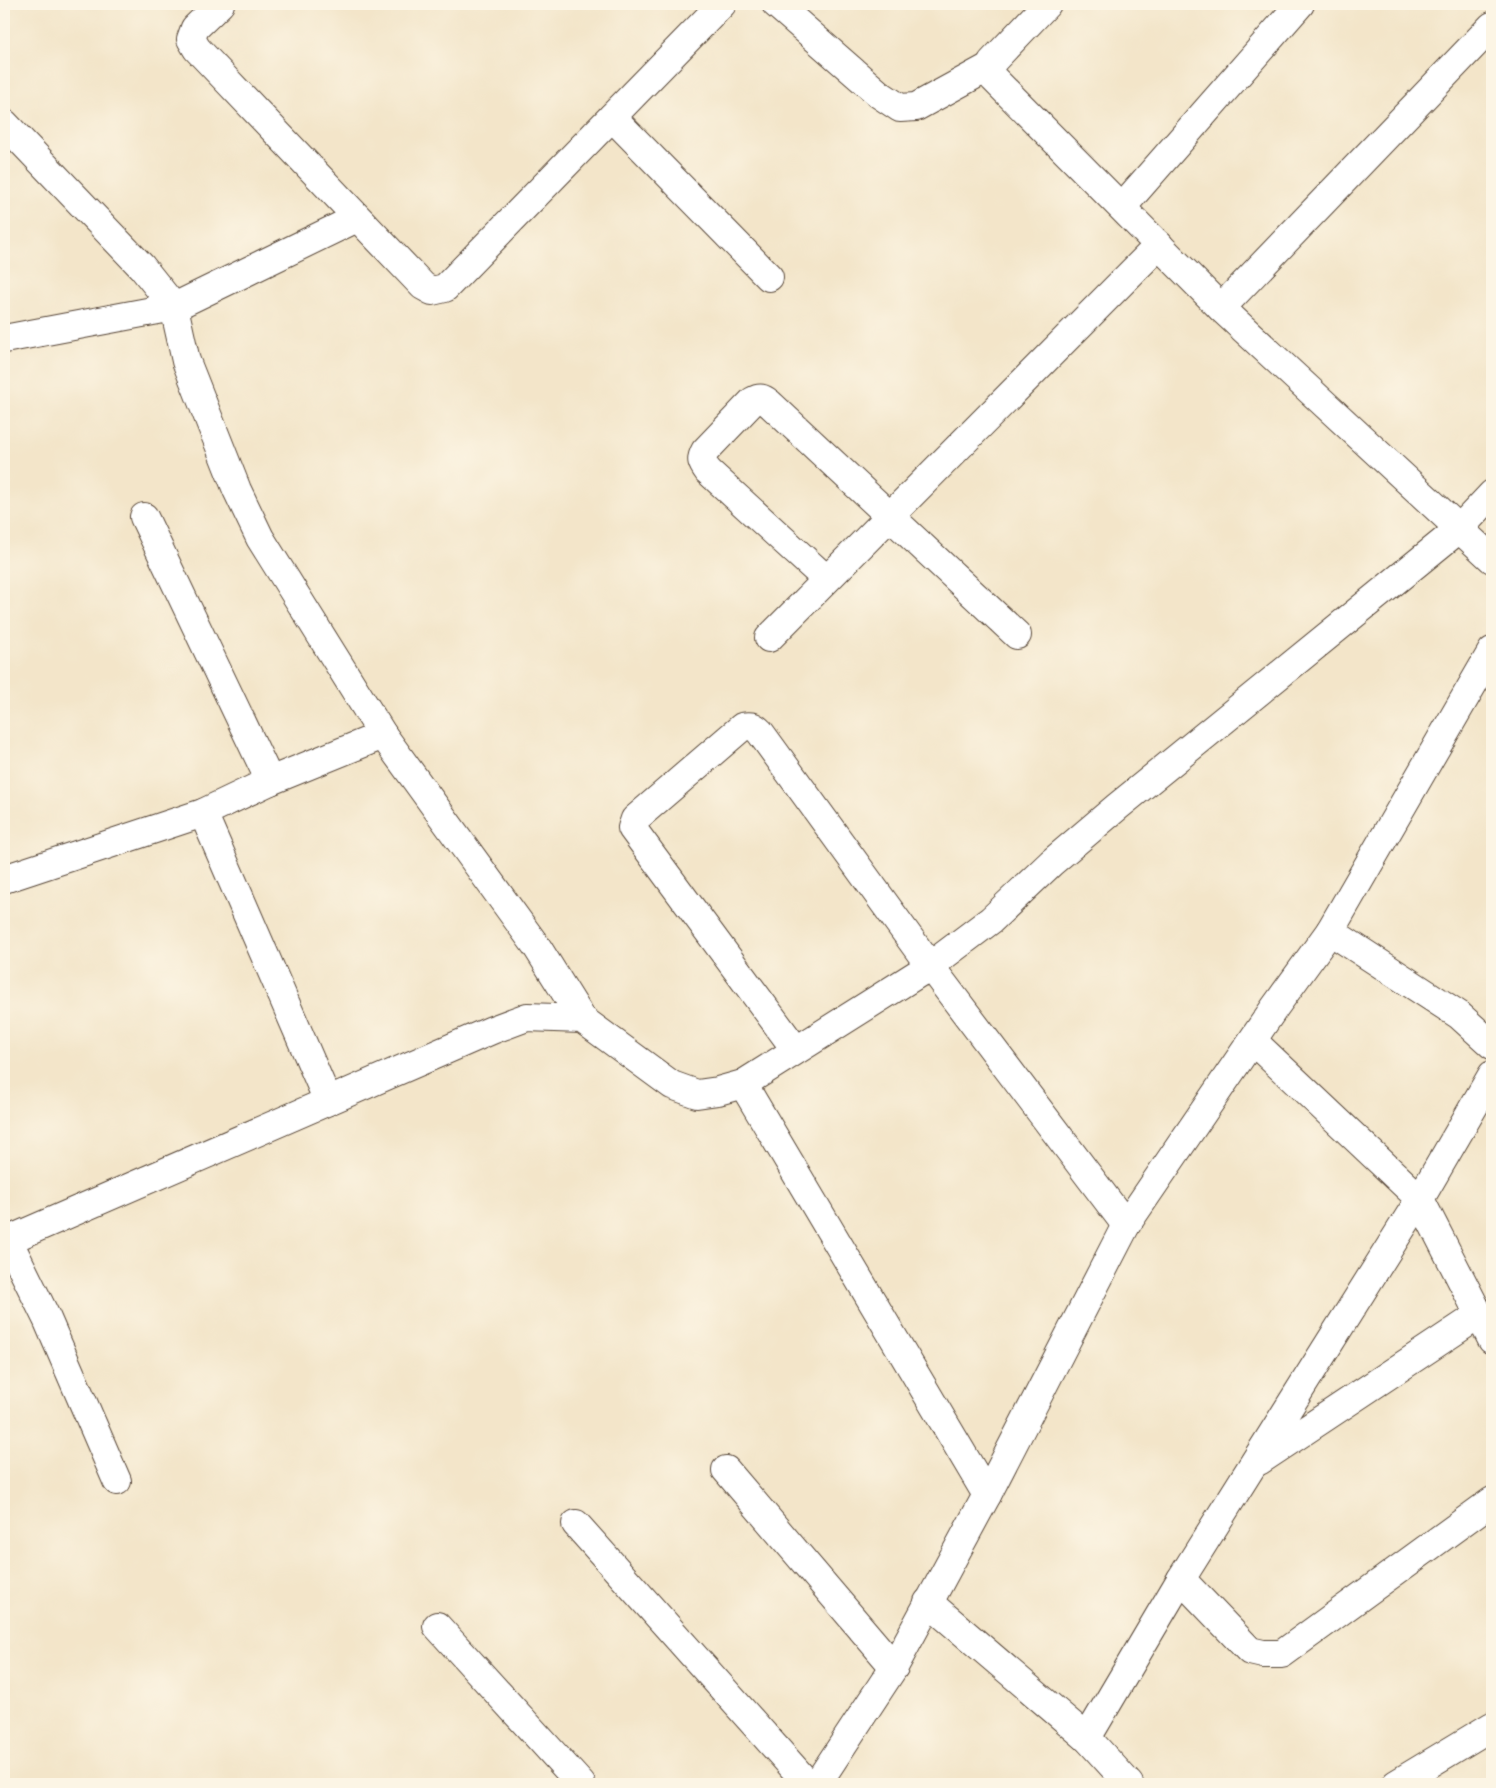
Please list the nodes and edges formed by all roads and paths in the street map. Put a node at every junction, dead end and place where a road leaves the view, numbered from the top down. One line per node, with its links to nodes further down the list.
1 (220, 4): 11 (street)
2 (722, 4): 8 (street)
3 (776, 4): 7 (street)
4 (1047, 4): 7 (street)
5 (1300, 4): 10 (street)
6 (1492, 26): 15 (street)
7 (989, 67): 10 (street)
8 (612, 117): 11 (street); 13 (street)
9 (4, 123): 14 (street)
10 (1122, 207): 12 (street)
11 (357, 218): 14 (street)
12 (1159, 245): 15 (street); 18 (street)
13 (769, 277)
14 (174, 306): 16 (street); 26 (street)
15 (1220, 308): 20 (street)
16 (4, 339)
17 (1492, 494): 20 (street)
18 (890, 516): 22 (street); 22 (street); 23 (street)
19 (144, 517): 27 (street)
20 (1459, 529): 21 (street); 31 (street)
21 (1492, 559)
22 (826, 579): 24 (street)
23 (1017, 635)
24 (769, 638)
25 (1492, 651): 30 (street)
26 (383, 735): 27 (street); 32 (street)
27 (270, 781): 28 (street)
28 (203, 813): 29 (street); 38 (street)
29 (4, 879)
30 (1330, 931): 33 (street); 34 (street)
31 (930, 966): 35 (street); 35 (street); 40 (street)
32 (582, 1019): 37 (street); 38 (street)
33 (1253, 1041): 39 (street); 40 (street)
34 (1492, 1045)
35 (796, 1050): 37 (street)
36 (1492, 1075): 39 (street)
37 (743, 1084): 47 (street)
38 (328, 1101): 41 (street)
39 (1420, 1199): 42 (street); 44 (street)
40 (1126, 1225): 47 (street)
41 (6, 1241): 46 (street)
42 (1479, 1315): 43 (street); 44 (street)
43 (1492, 1340)
44 (1252, 1466): 50 (street)
45 (726, 1470): 53 (street)
46 (117, 1482)
47 (987, 1495): 51 (street)
48 (1492, 1501): 50 (street)
49 (576, 1524): 57 (street)
50 (1181, 1579): 55 (street)
51 (928, 1602): 53 (street); 55 (street)
52 (437, 1626): 56 (street)
53 (894, 1667): 58 (street)
54 (1492, 1726): 60 (street)
55 (1087, 1738): 59 (street)
56 (581, 1784)
57 (808, 1784)
58 (817, 1784)
59 (1129, 1784)
60 (1396, 1784)

